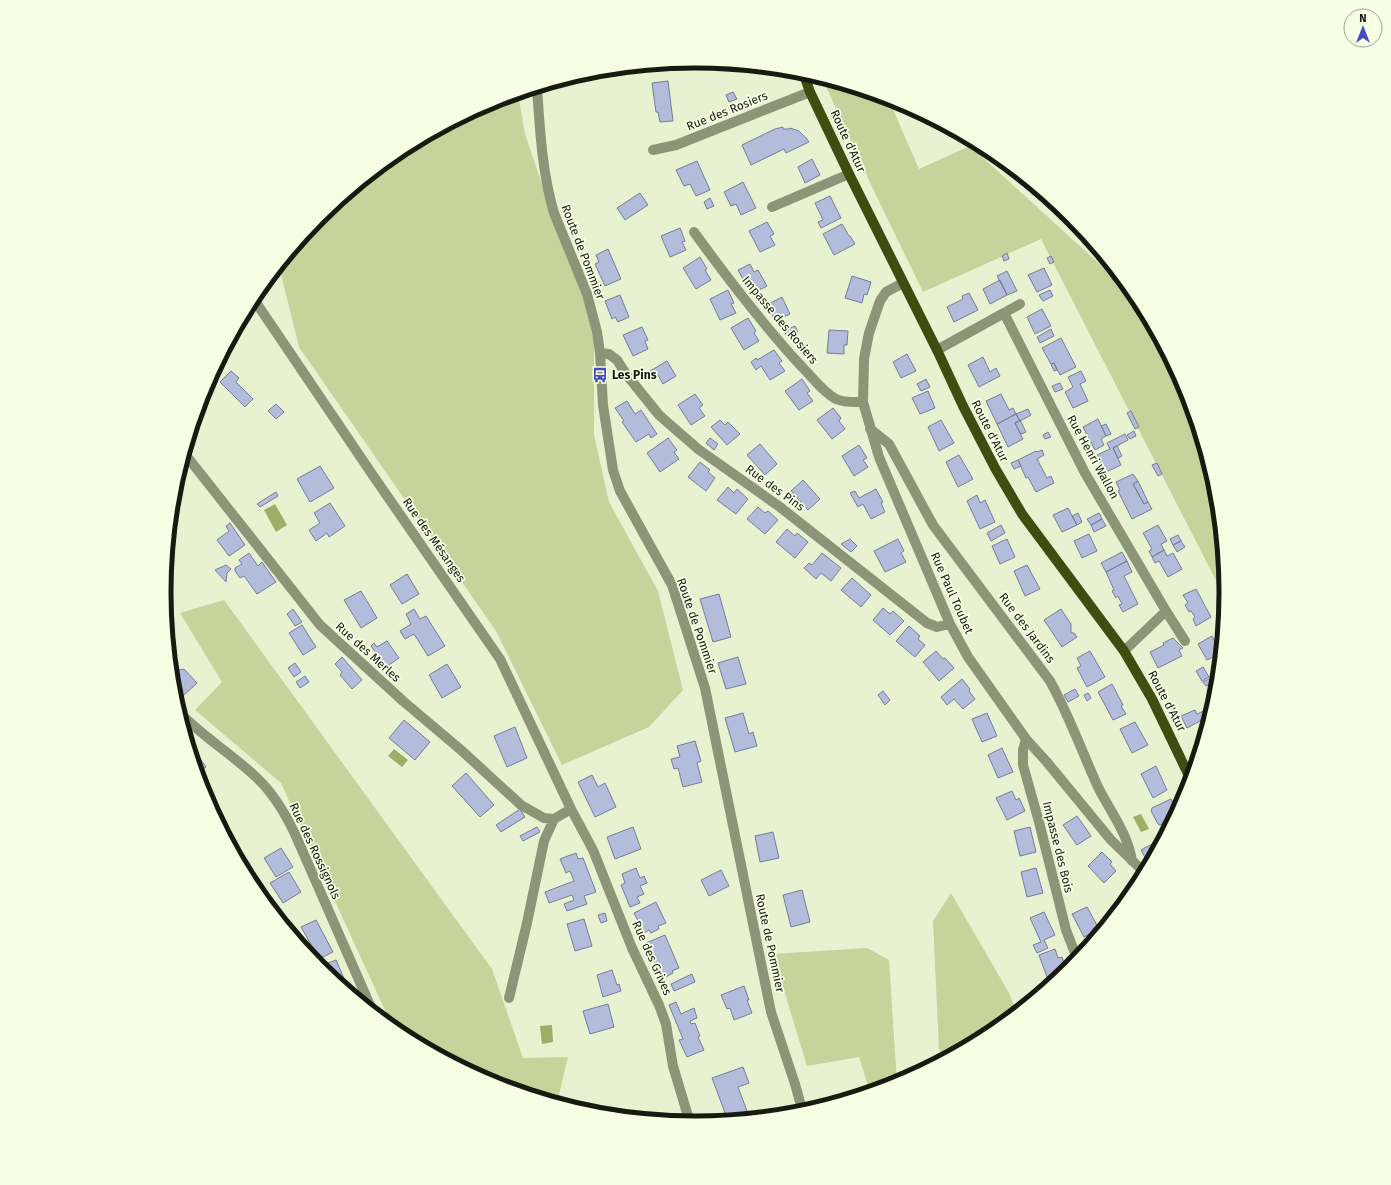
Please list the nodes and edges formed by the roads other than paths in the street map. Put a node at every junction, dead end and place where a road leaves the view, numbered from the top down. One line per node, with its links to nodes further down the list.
1 (806, 80): 2 (main road, Route d'Atur)
2 (810, 92): 4 (street, Rue des Rosiers); 5 (main road, Route d'Atur)
3 (537, 93): 13 (street, Route de Pommier)
4 (653, 150)
5 (849, 174): 6 (street); 8 (main road, Route d'Atur)
6 (772, 207)
7 (694, 232): 14 (street, Impasse des Rosiers)
8 (903, 283): 12 (main road, Route d'Atur); 14 (street, Rue Paul Toubet)
9 (257, 304): 24 (street, Rue des Mésanges)
10 (1020, 304): 11 (street)
11 (1004, 313): 12 (street); 17 (street, Rue Henri Wallon)
12 (937, 350): 20 (main road, Route d'Atur)
13 (600, 353): 18 (street, Rue des Pins); 31 (street, Route de Pommier)
14 (863, 402): 15 (street, Rue Paul Toubet)
15 (870, 429): 18 (street, Rue Paul Toubet); 26 (street, Rue des Jardins)
16 (189, 459): 25 (street, Rue des Merles)
17 (1166, 611): 19 (street, Rue Henri Wallon); 20 (street)
18 (950, 624): 22 (street, Rue Paul Toubet)
19 (1185, 640)
20 (1124, 651): 23 (main road, Route d'Atur)
21 (187, 719): 30 (street, Rue des Rossignols)
22 (1026, 739): 26 (street, Rue Paul Toubet); 28 (street, Impasse des Bois)
23 (1188, 772)
24 (571, 809): 25 (street); 32 (street, Rue des Grives)
25 (554, 819): 29 (street)
26 (1132, 861): 27 (street, Rue Paul Toubet)
27 (1141, 869)
28 (1075, 954)
29 (509, 998)
30 (369, 1003)
31 (801, 1106)
32 (688, 1117)

